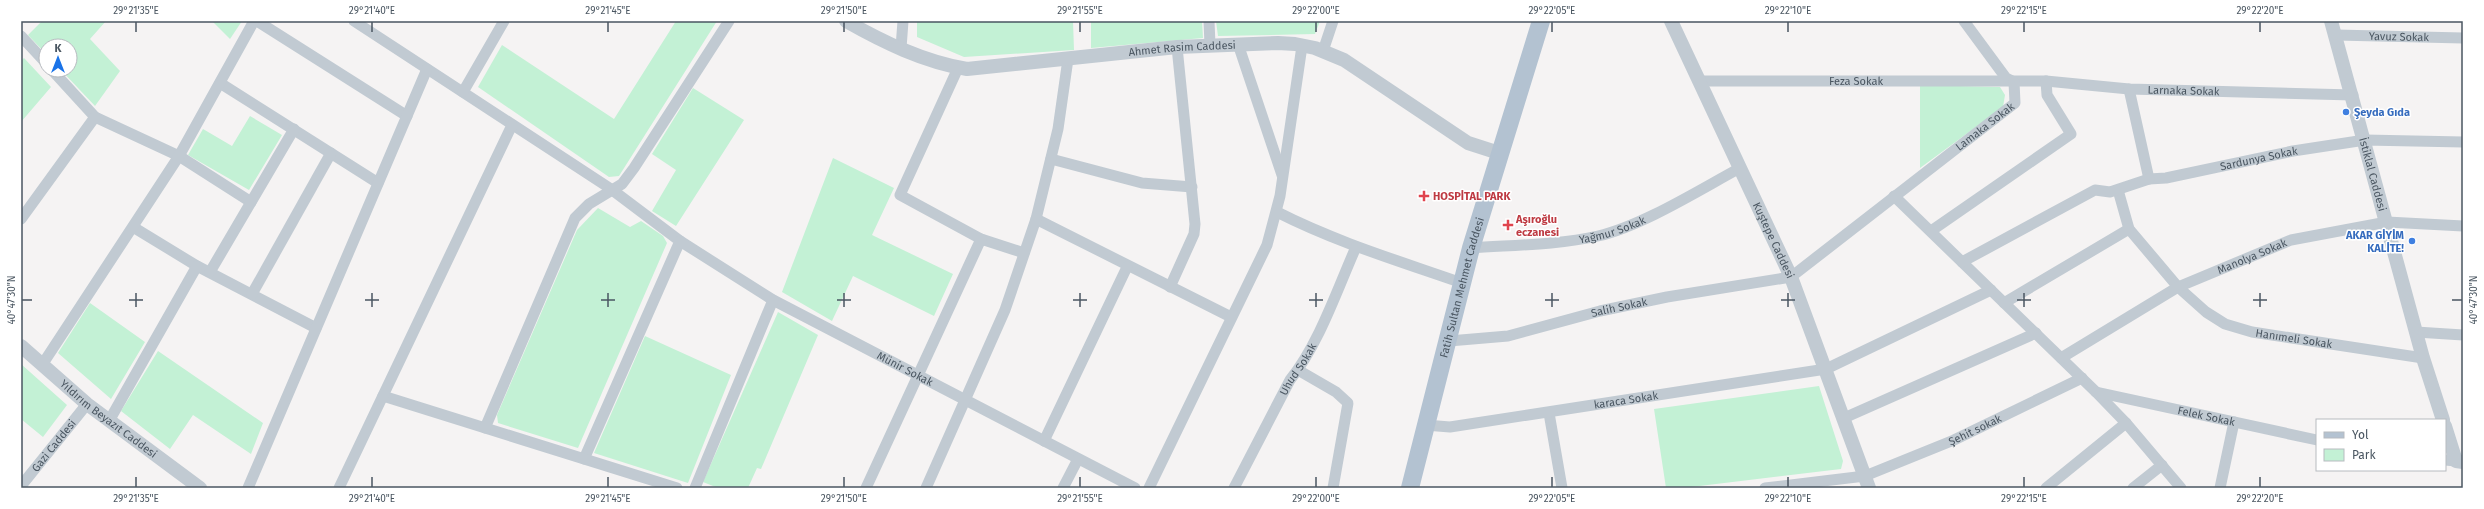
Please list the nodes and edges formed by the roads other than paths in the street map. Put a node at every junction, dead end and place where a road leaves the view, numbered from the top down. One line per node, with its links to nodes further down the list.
1 (255, 21): 30 (street); 34 (street)
2 (354, 21): 25 (street, Münir Sokak)
3 (504, 21): 32 (street)
4 (729, 21): 49 (street)
5 (846, 21): 20 (street, Ahmet Rasim Caddesi)
6 (904, 21): 20 (street)
7 (1209, 21): 17 (street)
8 (1333, 21): 21 (street)
9 (1541, 21): 41 (main road, Fatih Sultan Mehmet Caddesi)
10 (1671, 21): 27 (street, Kuştepe Caddesi)
11 (1964, 21): 29 (street)
12 (2331, 21): 13 (street, İstiklal Caddesi)
13 (2336, 35): 15 (street, Yavuz Sokak); 33 (street, İstiklal Caddesi)
14 (21, 36): 22 (street)
15 (2463, 38)
16 (1238, 44): 17 (street, Ahmet Rasim Caddesi); 18 (street, Ahmet Rasim Caddesi); 45 (street)
17 (1210, 45): 19 (street, Ahmet Rasim Caddesi)
18 (1302, 46): 21 (street, Ahmet Rasim Caddesi); 45 (street)
19 (1177, 47): 23 (street, Ahmet Rasim Caddesi); 48 (street)
20 (901, 48): 24 (street, Ahmet Rasim Caddesi)
21 (1323, 51): 41 (street, Ahmet Rasim Caddesi)
22 (38, 54)
23 (1068, 59): 24 (street, Ahmet Rasim Caddesi); 43 (street)
24 (958, 68): 61 (street)
25 (427, 69): 32 (street, Münir Sokak); 34 (street)
26 (59, 78): 35 (street)
27 (1699, 81): 29 (street, Feza Sokak); 44 (street, Kuştepe Caddesi)
28 (2046, 81): 29 (street, Larnaka Sokak); 31 (street, Larnaka Sokak); 60 (street)
29 (2014, 82): 51 (street, Lamaka Sokak)
30 (220, 83): 37 (street); 42 (street)
31 (2129, 89): 33 (street, Larnaka Sokak); 46 (street)
32 (463, 92): 36 (street, Münir Sokak)
33 (2353, 95): 38 (street, İstiklal Caddesi)
34 (407, 116): 47 (street)
35 (96, 117): 42 (street); 54 (street)
36 (512, 125): 49 (street, Münir Sokak); 93 (street)
37 (294, 129): 40 (street); 52 (street)
38 (2365, 140): 39 (street, Sardunya Sokak); 46 (street, Sardunya Sokak); 56 (street, İstiklal Caddesi)
39 (2463, 142)
40 (331, 153): 47 (street); 75 (street)
41 (1499, 153): 64 (main road, Fatih Sultan Mehmet Caddesi)
42 (179, 156): 52 (street); 58 (street)
43 (1050, 159): 48 (street); 55 (street)
44 (1740, 168): 64 (street, Yağmur Sokak); 70 (street, Kuştepe Caddesi)
45 (1283, 177): 53 (street)
46 (2149, 180): 50 (street, Sardunya Sokak)
47 (378, 183): 79 (street)
48 (1192, 187): 72 (street)
49 (611, 189): 62 (street, Münir Sokak); 103 (street)
50 (2118, 190): 59 (street); 66 (street, Sardunya Sokak)
51 (1894, 196): 60 (street); 70 (street)
52 (252, 202): 69 (street)
53 (1277, 212): 63 (street); 78 (street)
54 (21, 219)
55 (1036, 219): 65 (street); 68 (street)
56 (2387, 222): 57 (street, Manolya Sokak); 73 (street, Manolya Sokak); 80 (street, İstiklal Caddesi)
57 (2463, 226)
58 (133, 227): 67 (street); 87 (street)
59 (2130, 229): 73 (street, Hanımeli Sokak); 77 (street)
60 (1931, 231): 66 (street)
61 (981, 239): 65 (street); 90 (street)
62 (680, 241): 76 (street, Münir Sokak); 107 (street)
63 (1356, 247): 71 (street); 89 (street, Uhud Sokak)
64 (1471, 248): 71 (main road, Fatih Sultan Mehmet Caddesi)
65 (1024, 253): 94 (street)
66 (1962, 262): 74 (street)
67 (197, 266): 69 (street); 99 (street)
68 (1127, 267): 72 (street); 106 (street)
69 (210, 272): 75 (street)
70 (1791, 277): 83 (street, Salih Sokak); 88 (street, Kuştepe Caddesi)
71 (1462, 283): 83 (main road, Fatih Sultan Mehmet Caddesi)
72 (1170, 287): 78 (street)
73 (2178, 287): 85 (street, Manolya Sokak); 86 (street, Hanımeli Sokak)
74 (1991, 290): 77 (street); 88 (street, karaca Sokak)
75 (252, 294): 79 (street)
76 (773, 300): 90 (street, Münir Sokak); 117 (street)
77 (2004, 303): 81 (street)
78 (1231, 317): 122 (street)
79 (316, 328): 114 (street)
80 (2416, 332): 82 (street); 86 (street, İstiklal Caddesi)
81 (2036, 333): 85 (street); 97 (street)
82 (2463, 336)
83 (1449, 341): 102 (main road, Fatih Sultan Mehmet Caddesi)
84 (21, 346): 87 (street, Yıldırım Beyazıt Caddesi)
85 (2061, 358): 91 (street)
86 (2423, 358): 98 (street, İstiklal Caddesi)
87 (42, 365): 95 (street, Yıldırım Beyazıt Caddesi)
88 (1826, 369): 96 (street, karaca Sokak); 97 (street, Kuştepe Caddesi)
89 (1298, 370): 123 (street, Uhud Sokak); 124 (street)
90 (919, 377): 94 (street, Münir Sokak); 118 (street)
91 (2082, 378): 92 (street); 111 (street, Şehit sokak)
92 (2096, 392): 100 (street); 101 (street, Felek Sokak)
93 (383, 396): 103 (street); 115 (street)
94 (965, 401): 106 (street, Münir Sokak); 119 (street)
95 (87, 404): 99 (street, Yıldırım Beyazıt Caddesi); 112 (street, Gazi Caddesi)
96 (1549, 413): 102 (street, karaca Sokak); 126 (street)
97 (1844, 418): 111 (street, Kuştepe Caddesi)
98 (2443, 419)
99 (109, 421): 113 (street, Yıldırım Beyazıt Caddesi)
100 (2126, 422): 110 (street); 128 (street)
101 (2234, 422): 105 (street, Felek Sokak); 131 (street)
102 (1425, 425): 125 (main road, Fatih Sultan Mehmet Caddesi)
103 (485, 428): 107 (street)
104 (2446, 430): 109 (street)
105 (2316, 440)
106 (1044, 441): 108 (street, Münir Sokak)
107 (584, 459): 116 (street)
108 (1078, 459): 120 (street); 121 (street, Münir Sokak)
109 (2455, 461)
110 (2162, 465): 129 (street); 130 (street)
111 (1867, 482): 127 (street, Şehit sokak)
112 (21, 486)
113 (200, 488)
114 (248, 488)
115 (339, 488)
116 (677, 488)
117 (695, 488)
118 (866, 488)
119 (926, 488)
120 (1063, 488)
121 (1135, 488)
122 (1149, 488)
123 (1234, 488)
124 (1332, 488)
125 (1410, 488)
126 (1562, 488)
127 (1765, 488)
128 (2046, 488)
129 (2134, 488)
130 (2181, 488)
131 (2220, 488)

